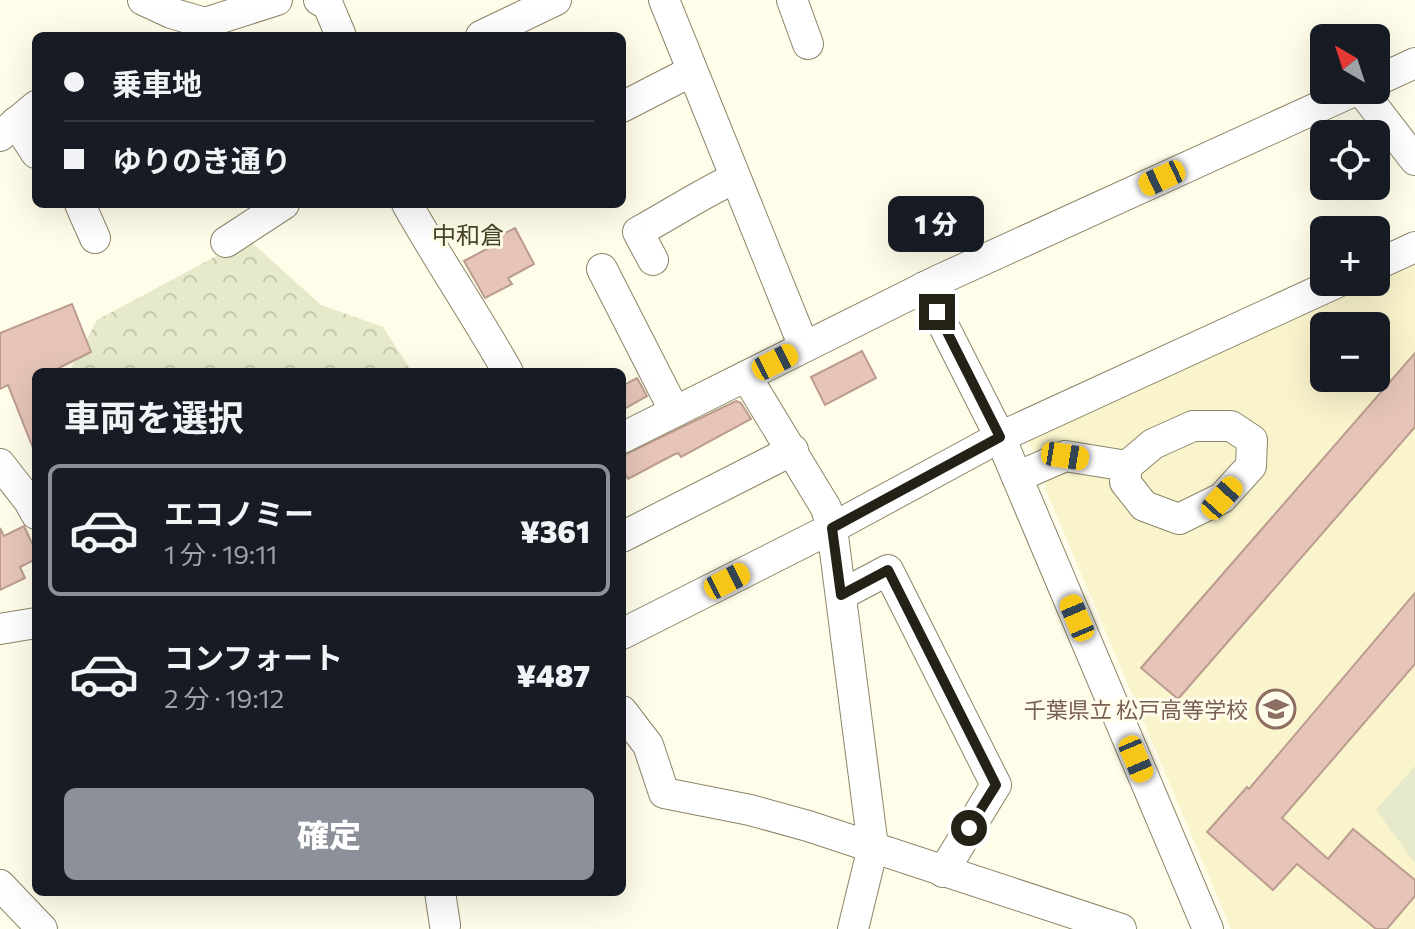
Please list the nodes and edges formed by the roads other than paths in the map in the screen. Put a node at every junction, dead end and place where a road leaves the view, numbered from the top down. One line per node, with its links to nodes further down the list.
1 (143, 0): 7 (street)
2 (277, 0): 7 (street)
3 (319, 0): 8 (street)
4 (664, 0): 12 (street)
5 (792, 0): 10 (street)
6 (537, 4): 9 (street)
7 (191, 30)
8 (339, 32)
9 (490, 32)
10 (808, 44)
11 (1415, 63): 13 (street)
12 (692, 71): 16 (street); 20 (street)
13 (1390, 75)
14 (1328, 104): 30 (street)
15 (1370, 104): 19 (street)
16 (626, 105)
17 (17, 122): 18 (street)
18 (32, 146)
19 (1415, 160)
20 (735, 178): 28 (street); 32 (street)
21 (82, 208): 24 (street)
22 (278, 208): 25 (street)
23 (409, 208): 33 (street)
24 (95, 238)
25 (226, 242)
26 (1415, 247): 27 (street)
27 (1390, 259)
28 (653, 260)
29 (602, 269): 35 (street)
30 (924, 287): 32 (street); 37 (street)
31 (1310, 295): 37 (street)
32 (804, 347): 34 (street)
33 (506, 368)
34 (746, 376): 35 (street); 38 (street)
35 (675, 412): 36 (street)
36 (626, 436)
37 (1000, 437): 41 (street); 43 (street)
38 (793, 450): 43 (street); 44 (street)
39 (0, 464): 42 (street)
40 (1127, 466): 41 (street)
41 (1017, 477): 56 (street)
42 (32, 507)
43 (832, 528): 45 (street); 48 (street)
44 (626, 535)
45 (841, 595): 50 (street); 51 (street)
46 (32, 624): 47 (street)
47 (0, 629)
48 (626, 632)
49 (626, 716): 50 (street)
50 (873, 847): 51 (street); 55 (street)
51 (943, 872): 53 (street)
52 (0, 885): 54 (street)
53 (1108, 927)
54 (42, 929)
55 (853, 929)
56 (1208, 929)

